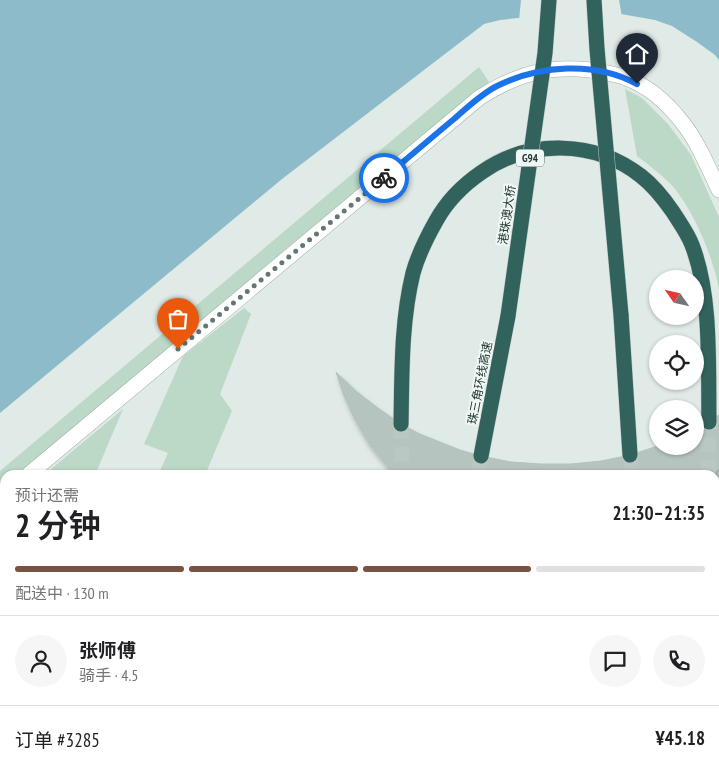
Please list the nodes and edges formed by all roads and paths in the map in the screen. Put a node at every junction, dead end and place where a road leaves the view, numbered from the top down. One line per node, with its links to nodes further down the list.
1 (549, 0): 4 (highway, 港珠澳大桥 / G94, bridge)
2 (594, 0): 7 (highway, bridge)
3 (719, 190): 9 (lane)
4 (508, 316): 8 (highway, 珠三角环线高速 / G94)
5 (709, 422): 6 (highway)
6 (401, 424)
7 (630, 455)
8 (481, 456)
9 (34, 470)

